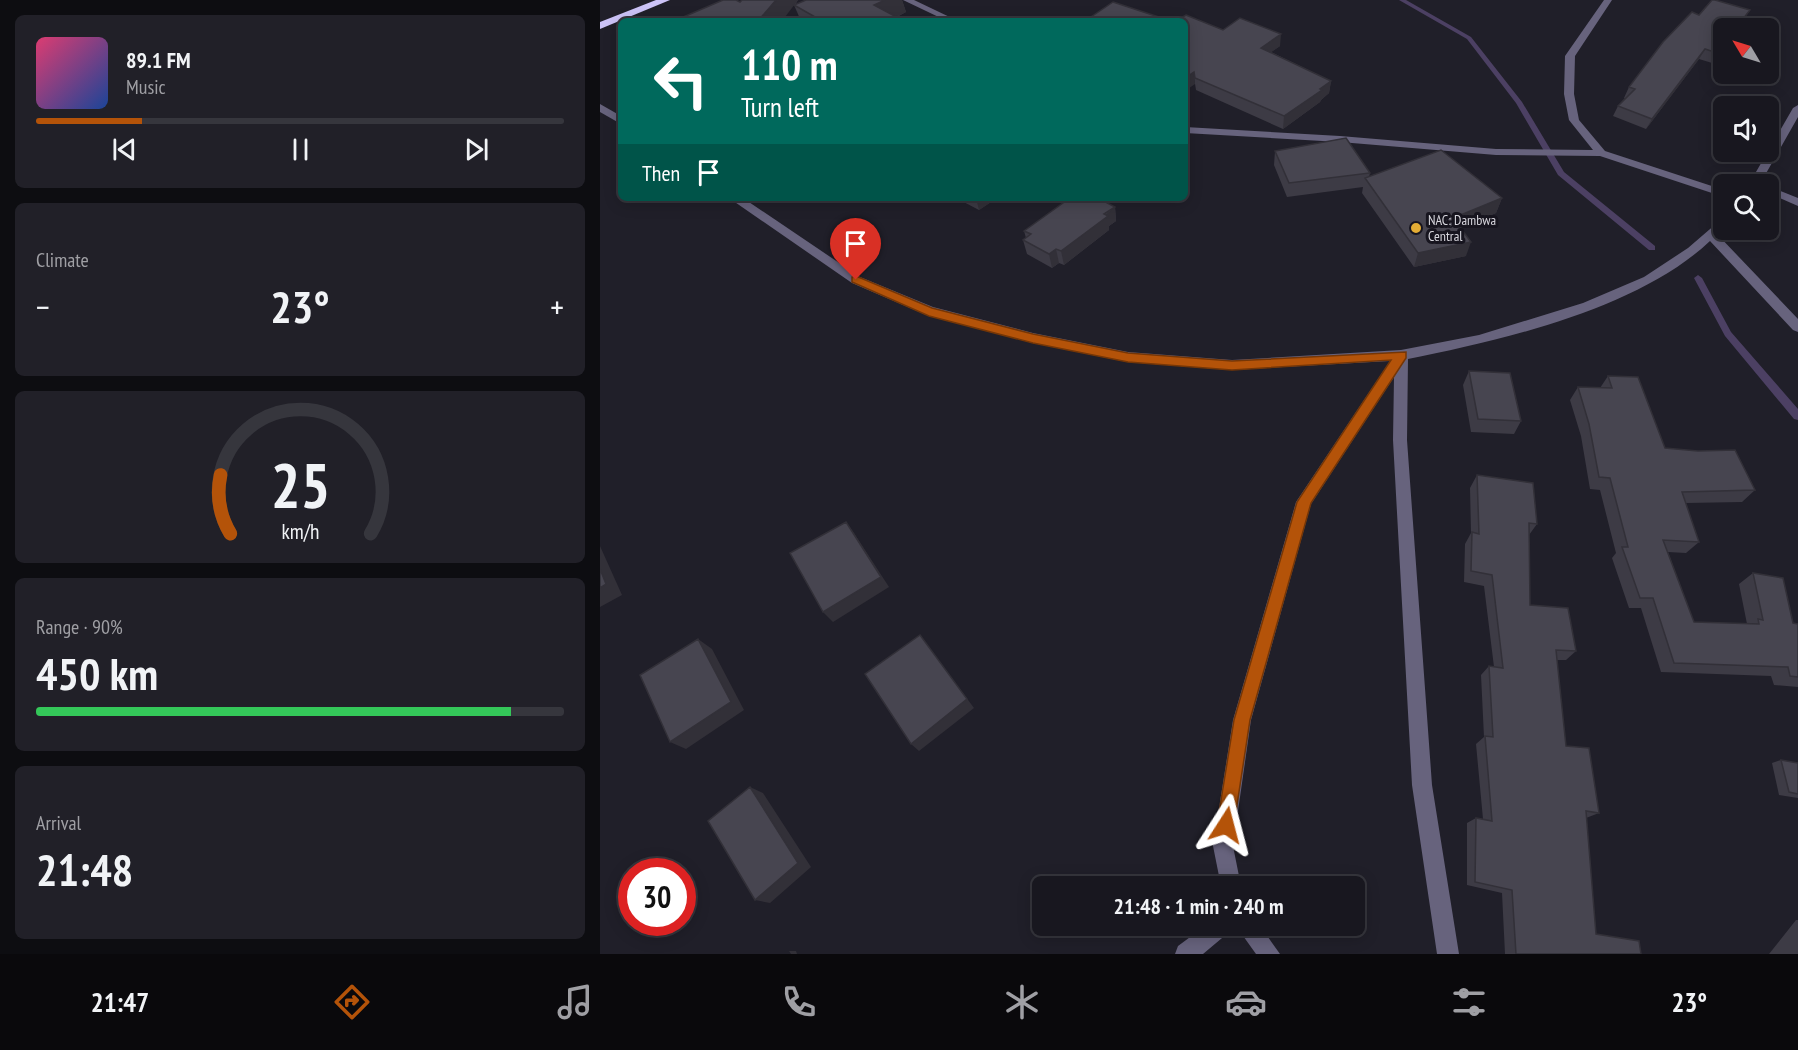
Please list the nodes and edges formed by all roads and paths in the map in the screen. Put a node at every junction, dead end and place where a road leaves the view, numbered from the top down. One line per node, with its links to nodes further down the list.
1 (907, 0): 5 (street)
2 (1608, 0): 12 (street)
3 (661, 1): 4 (highway)
4 (620, 18)
5 (947, 18)
6 (618, 19): 7 (highway)
7 (600, 26)
8 (600, 107): 10 (street)
9 (1798, 108): 13 (street)
10 (618, 119)
11 (1188, 130): 12 (street)
12 (1601, 153): 14 (street)
13 (1761, 174)
14 (1713, 190)
15 (1779, 194): 17 (street)
16 (739, 201): 20 (street)
17 (1798, 202)
18 (1711, 234): 19 (street); 20 (street)
19 (1798, 327)
20 (1401, 355): 21 (street); 26 (street)
21 (1230, 876)
22 (1208, 936): 24 (street)
23 (1255, 936): 25 (street)
24 (1186, 954)
25 (1269, 954)
26 (1448, 954)

